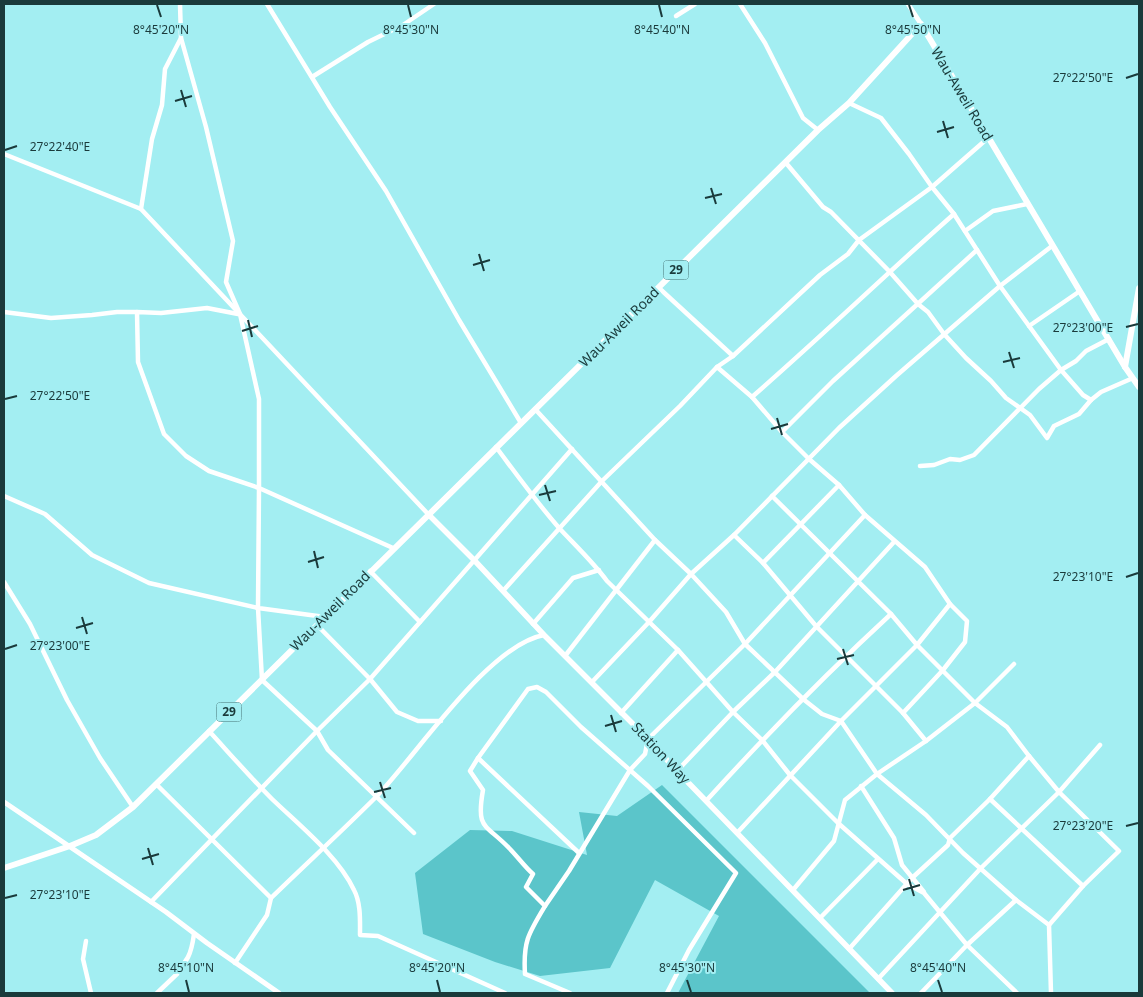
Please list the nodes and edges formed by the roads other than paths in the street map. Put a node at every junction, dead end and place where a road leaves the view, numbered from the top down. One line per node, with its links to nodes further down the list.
1 (180, 4): 10 (street)
2 (267, 4): 11 (street)
3 (434, 4): 7 (street)
4 (696, 4): 8 (street)
5 (740, 4): 13 (street)
6 (908, 4): 9 (street)
7 (426, 6): 11 (street)
8 (676, 16)
9 (921, 24): 12 (main road, Wau-Aweil Road / 29); 14 (main road, Wau-Aweil Road)
10 (181, 38): 19 (street); 33 (street)
11 (312, 77): 47 (street)
12 (849, 103): 13 (main road, Wau-Aweil Road / 29); 17 (street)
13 (818, 130): 16 (main road, Wau-Aweil Road / 29)
14 (988, 138): 17 (street); 18 (main road, Wau-Aweil Road)
15 (4, 154): 19 (street)
16 (786, 163): 22 (street); 27 (main road, Wau-Aweil Road / 29)
17 (932, 188): 20 (street); 22 (street)
18 (1027, 204): 21 (street); 23 (main road, Wau-Aweil Road)
19 (141, 209): 33 (street)
20 (954, 214): 21 (street); 25 (street)
21 (965, 231): 24 (street)
22 (859, 240): 25 (street); 37 (street)
23 (1052, 246): 26 (street); 29 (main road, Wau-Aweil Road)
24 (977, 250): 26 (street); 30 (street)
25 (889, 271): 30 (street); 43 (street)
26 (1000, 286): 34 (street); 35 (street)
27 (659, 288): 37 (street); 46 (main road, Wau-Aweil Road / 29)
28 (1139, 288): 39 (main road)
29 (1080, 291): 34 (street); 36 (main road, Wau-Aweil Road)
30 (918, 304): 35 (street); 48 (street)
31 (4, 312): 32 (street)
32 (137, 312): 33 (street); 55 (street)
33 (240, 314): 55 (street); 59 (street)
34 (1029, 326): 40 (street)
35 (944, 334): 45 (street); 51 (street)
36 (1109, 339): 39 (main road, Wau-Aweil Road); 40 (street)
37 (732, 356): 38 (street)
38 (717, 367): 43 (street); 53 (street)
39 (1125, 367): 41 (main road, Wau-Aweil Road)
40 (1061, 370): 44 (street); 45 (street)
41 (1133, 378): 42 (main road, Wau-Aweil Road); 44 (street)
42 (1139, 387)
43 (752, 397): 48 (street)
44 (1091, 400): 45 (street)
45 (1022, 408): 52 (street)
46 (535, 409): 47 (main road, Wau-Aweil Road / 29); 50 (street)
47 (521, 423): 49 (main road, Wau-Aweil Road / 29)
48 (782, 432): 51 (street)
49 (496, 447): 57 (street); 59 (main road, Wau-Aweil Road / 29)
50 (572, 449): 53 (street); 57 (street)
51 (809, 459): 54 (street); 58 (street)
52 (920, 466)
53 (602, 481): 62 (street); 64 (street)
54 (839, 484): 60 (street); 61 (street)
55 (259, 488): 66 (street); 79 (street)
56 (4, 496): 79 (street)
57 (533, 496): 62 (street); 68 (street)
58 (772, 496): 61 (street); 63 (street)
59 (428, 514): 66 (main road, Wau-Aweil Road / 29); 68 (main road, Station Way)
60 (865, 515): 65 (street); 67 (street)
61 (800, 525): 67 (street); 69 (street)
62 (560, 528): 70 (street); 76 (street)
63 (734, 535): 69 (street); 72 (street)
64 (655, 540): 72 (street); 75 (street)
65 (894, 542): 74 (street); 78 (street)
66 (393, 548): 71 (main road, Wau-Aweil Road / 29)
67 (830, 555): 74 (street); 77 (street)
68 (475, 561): 76 (main road, Station Way); 82 (street)
69 (763, 563): 77 (street)
70 (599, 570): 75 (street); 84 (street)
71 (370, 571): 81 (main road, Wau-Aweil Road / 29); 82 (street)
72 (691, 574): 83 (street); 88 (street)
73 (4, 582): 128 (street)
74 (858, 582): 80 (street); 86 (street)
75 (616, 590): 83 (street); 91 (street)
76 (503, 591): 84 (main road, Station Way)
77 (790, 596): 86 (street); 88 (street)
78 (950, 604): 89 (street); 94 (street)
79 (258, 608): 81 (street); 97 (street)
80 (891, 614): 89 (street); 92 (street)
81 (325, 617): 85 (main road, Wau-Aweil Road / 29)
82 (420, 622): 96 (street)
83 (649, 622): 90 (street); 98 (street)
84 (533, 624): 87 (main road, Station Way)
85 (317, 625): 96 (street); 97 (main road, Wau-Aweil Road / 29)
86 (816, 626): 92 (street); 95 (street)
87 (544, 635): 91 (main road, Station Way); 106 (street)
88 (745, 644): 95 (street); 99 (street)
89 (917, 645): 94 (street); 100 (street)
90 (678, 650): 99 (street); 103 (street)
91 (565, 656): 98 (main road, Station Way)
92 (846, 656): 100 (street); 101 (street)
93 (1014, 664): 102 (street)
94 (943, 670): 102 (street); 105 (street)
95 (775, 672): 101 (street); 104 (street)
96 (370, 679): 106 (street); 108 (street)
97 (262, 680): 108 (street); 109 (main road, Wau-Aweil Road / 29)
98 (592, 682): 103 (main road, Station Way)
99 (705, 682): 104 (street); 110 (street)
100 (876, 686): 105 (street); 107 (street)
101 (803, 699): 107 (street); 111 (street)
102 (975, 703): 112 (street); 114 (street)
103 (621, 712): 110 (main road, Station Way)
104 (733, 712): 111 (street); 117 (street)
105 (903, 713): 112 (street)
106 (441, 721): 124 (street)
107 (841, 721): 118 (street); 119 (street)
108 (317, 731): 122 (street); 124 (street)
109 (209, 732): 120 (main road, Wau-Aweil Road / 29); 122 (street)
110 (648, 739): 116 (street); 117 (main road, Station Way)
111 (762, 740): 119 (street); 126 (street)
112 (926, 742): 118 (street)
113 (1100, 745): 123 (street)
114 (1029, 756): 123 (street); 125 (street)
115 (478, 758): 116 (street); 137 (street); 149 (street)
116 (630, 770): 137 (street); 166 (street)
117 (677, 771): 126 (main road, Station Way)
118 (877, 774): 121 (street); 133 (street)
119 (790, 775): 129 (street); 132 (street)
120 (156, 784): 128 (main road, Wau-Aweil Road / 29); 134 (street)
121 (861, 786): 129 (street); 141 (street)
122 (262, 788): 134 (street); 136 (street)
123 (1059, 792): 130 (street); 143 (street)
124 (377, 796): 131 (street); 136 (street)
125 (990, 799): 130 (street); 133 (street)
126 (706, 801): 132 (main road, Station Way)
127 (4, 802): 135 (street)
128 (133, 807): 135 (main road, Wau-Aweil Road / 29)
129 (838, 823): 138 (street); 144 (street)
130 (1021, 828): 140 (street); 143 (street)
131 (414, 833)
132 (737, 834): 144 (main road, Station Way)
133 (950, 838): 140 (street); 141 (street)
134 (211, 840): 146 (street); 148 (street)
135 (70, 846): 139 (main road, Wau-Aweil Road / 29); 148 (street)
136 (322, 848): 146 (street); 164 (street)
137 (579, 853): 149 (street)
138 (878, 859): 142 (street); 151 (street)
139 (4, 868)
140 (981, 868): 147 (street); 150 (street)
141 (912, 878): 142 (street); 145 (street)
142 (907, 884): 145 (street); 156 (street)
143 (1083, 886): 152 (street)
144 (793, 890): 151 (main road, Station Way)
145 (924, 893): 150 (street)
146 (271, 898): 157 (street)
147 (1016, 900): 152 (street); 155 (street)
148 (151, 902): 153 (street)
149 (545, 906): 165 (street)
150 (939, 912): 155 (street); 160 (street)
151 (820, 918): 156 (main road, Station Way)
152 (1049, 925): 170 (street)
153 (194, 934): 157 (street); 158 (street)
154 (86, 941): 161 (street)
155 (967, 945): 168 (street); 169 (street)
156 (848, 948): 160 (main road, Station Way)
157 (235, 963): 163 (street)
158 (180, 967): 159 (street); 162 (street)
159 (170, 969)
160 (878, 979): 167 (main road, Station Way)
161 (91, 993)
162 (156, 993)
163 (279, 993)
164 (505, 993)
165 (570, 993)
166 (667, 993)
167 (892, 993)
168 (921, 993)
169 (1016, 993)
170 (1051, 993)

